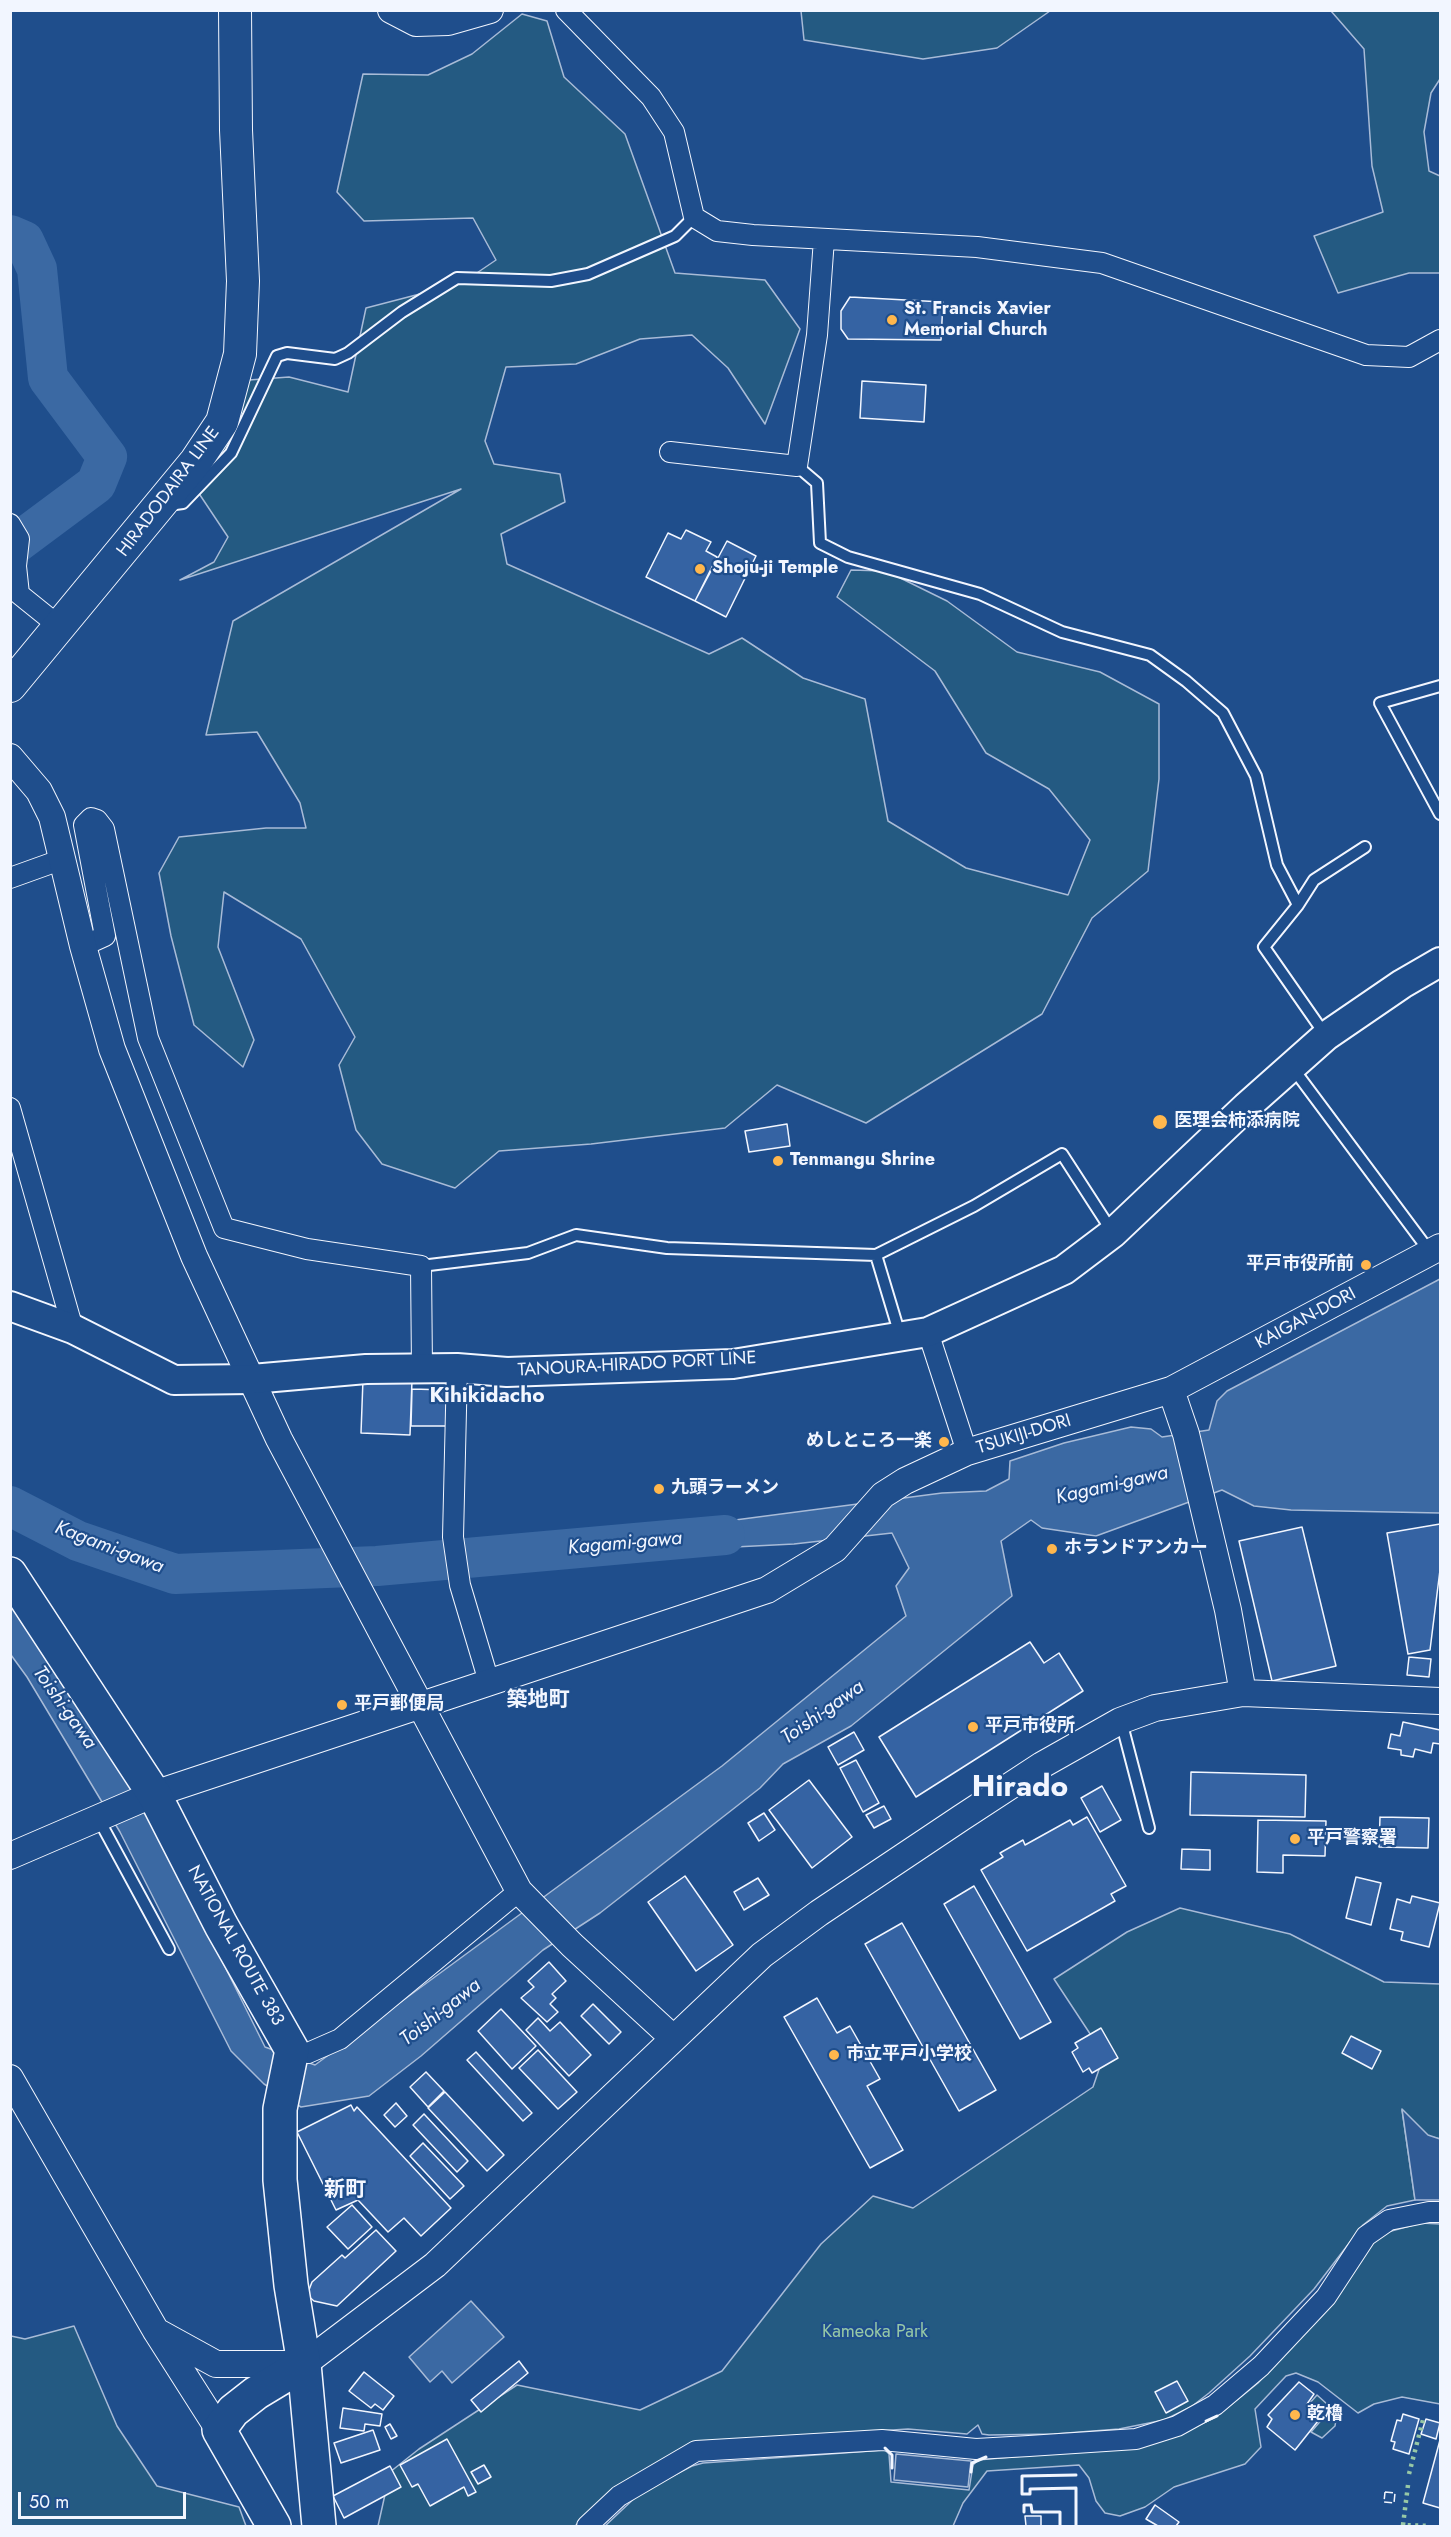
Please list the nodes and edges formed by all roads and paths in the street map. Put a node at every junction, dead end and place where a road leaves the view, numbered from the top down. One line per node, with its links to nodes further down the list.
1 (235, 10): 10 (main road, HIRADODAIRA LINE)
2 (391, 10): 3 (street)
3 (490, 10)
4 (566, 10): 5 (street)
5 (694, 217): 6 (street); 10 (lane)
6 (824, 239): 7 (street); 9 (street)
7 (1440, 340)
8 (670, 452): 9 (street)
9 (797, 466): 21 (lane)
10 (159, 506): 13 (main road, HIRADODAIRA LINE)
11 (15, 532): 12 (street)
12 (15, 591): 13 (street)
13 (60, 627): 14 (main road, HIRADODAIRA LINE)
14 (10, 686)
15 (1440, 686): 17 (lane)
16 (10, 757): 19 (street)
17 (1440, 814)
18 (1365, 847): 21 (lane)
19 (63, 859): 20 (street); 22 (street)
20 (10, 878)
21 (1298, 905): 24 (lane)
22 (83, 946): 30 (street); 36 (street)
23 (1440, 962): 24 (main road, TANOURA-HIRADO PORT LINE)
24 (1326, 1036): 25 (main road, TANOURA-HIRADO PORT LINE)
25 (1291, 1066): 27 (main road, TANOURA-HIRADO PORT LINE); 28 (lane)
26 (10, 1108): 32 (street)
27 (1113, 1233): 29 (lane); 33 (main road, TANOURA-HIRADO PORT LINE)
28 (1435, 1250): 37 (street, KAIGAN-DORI)
29 (876, 1255): 30 (lane); 33 (lane)
30 (421, 1266): 35 (street)
31 (10, 1306): 32 (main road, TANOURA-HIRADO PORT LINE)
32 (73, 1329): 36 (main road, TANOURA-HIRADO PORT LINE)
33 (914, 1334): 34 (main road, TANOURA-HIRADO PORT LINE); 38 (street)
34 (457, 1368): 35 (main road, TANOURA-HIRADO PORT LINE); 40 (street)
35 (422, 1369): 36 (main road, TANOURA-HIRADO PORT LINE)
36 (252, 1379): 43 (street)
37 (1171, 1390): 38 (street, TSUKIJI-DORI); 41 (street)
38 (967, 1452): 40 (street, TSUKIJI-DORI)
39 (10, 1574): 45 (highway, NATIONAL ROUTE 383)
40 (489, 1682): 43 (street, TSUKIJI-DORI)
41 (1243, 1693): 42 (street); 44 (street)
42 (1440, 1701)
43 (421, 1707): 45 (street, TSUKIJI-DORI); 49 (street)
44 (1120, 1721): 47 (lane); 51 (street)
45 (154, 1794): 46 (street, TSUKIJI-DORI); 52 (highway, NATIONAL ROUTE 383)
46 (102, 1816): 48 (street, TSUKIJI-DORI); 50 (lane)
47 (1149, 1828)
48 (10, 1856)
49 (519, 1891): 51 (street); 52 (street)
50 (169, 1949)
51 (673, 2038): 56 (street)
52 (292, 2050): 56 (highway)
53 (10, 2078): 55 (street)
54 (1440, 2212): 60 (street)
55 (156, 2331): 56 (street); 57 (street)
56 (304, 2364): 57 (highway); 59 (highway)
57 (219, 2430): 58 (highway)
58 (274, 2526)
59 (319, 2526)
60 (587, 2526)

